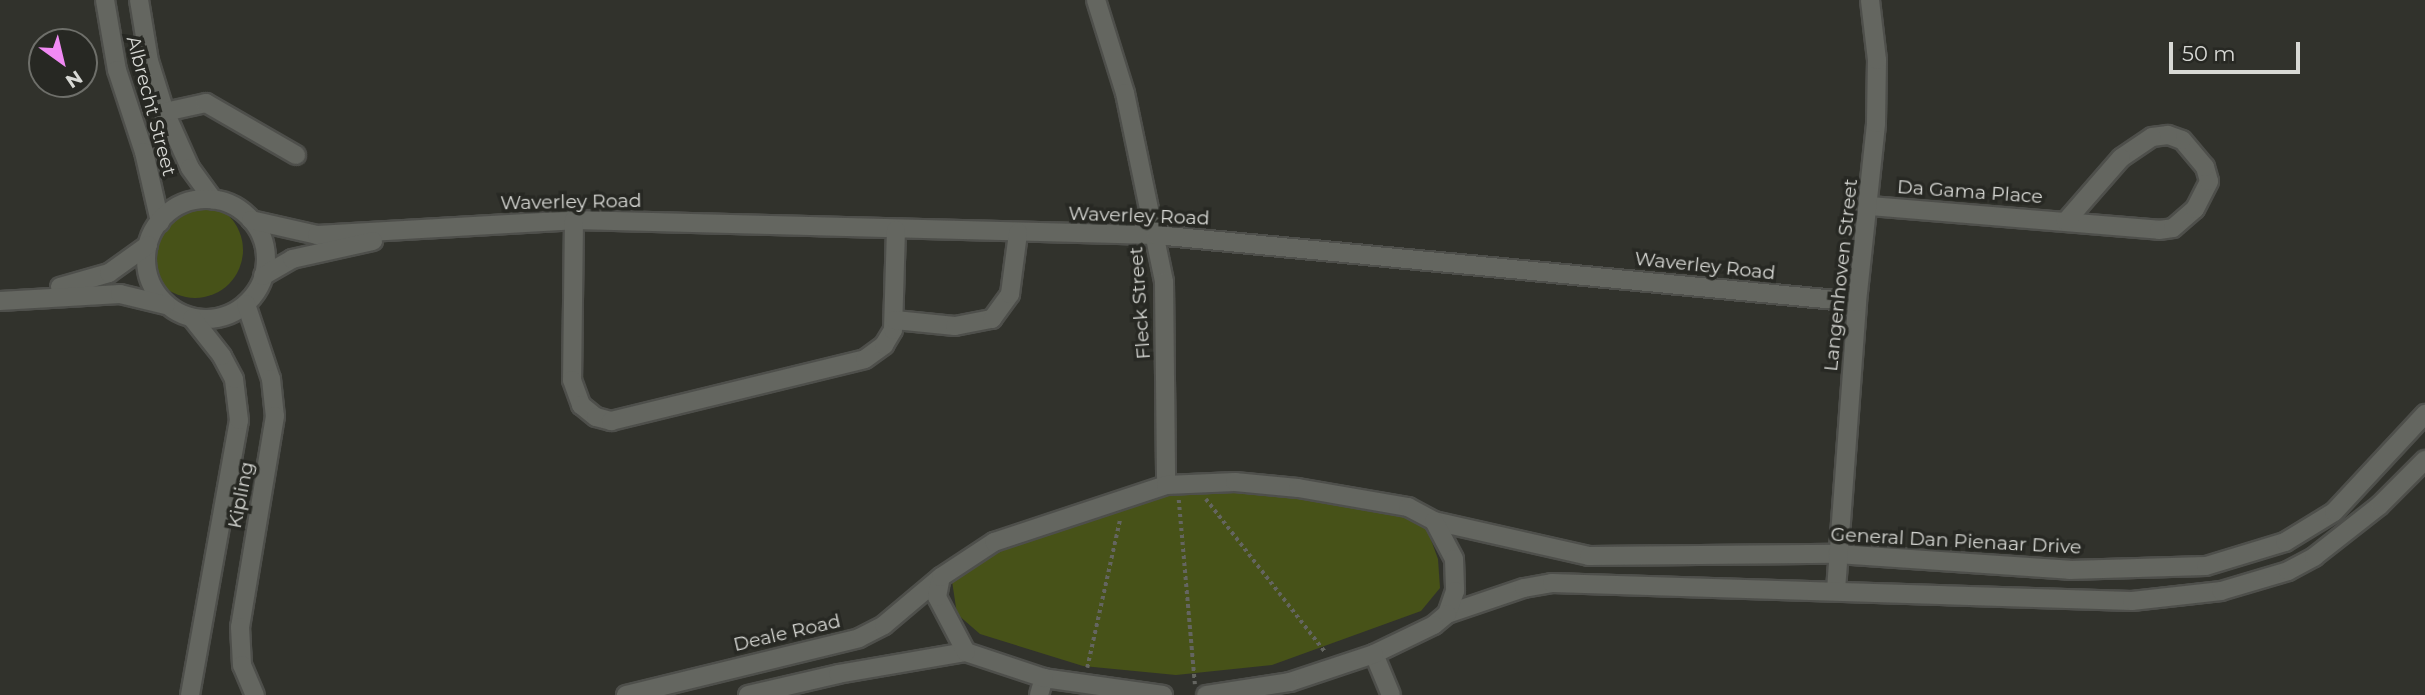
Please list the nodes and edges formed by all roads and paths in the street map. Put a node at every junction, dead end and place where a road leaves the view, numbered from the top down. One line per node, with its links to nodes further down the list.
1 (105, 0): 12 (street, Albrecht Street)
2 (139, 0): 5 (street, Albrecht Street)
3 (1096, 0): 16 (street, Fleck Street)
4 (1865, 1): 8 (street, Langenhoven Street)
5 (165, 112): 6 (street); 7 (street, Albrecht Street)
6 (296, 155)
7 (213, 200): 9 (street); 12 (street)
8 (1870, 206): 11 (street, Da Gama Place); 20 (street, Langenhoven Street)
9 (251, 220): 13 (street, Waverley Road); 18 (street)
10 (574, 220): 13 (street, Waverley Road); 14 (street, Waverley Road); 24 (street)
11 (2066, 221): 11 (street, Da Gama Place)
12 (160, 222): 17 (street)
13 (418, 230): 18 (street, Waverley Road)
14 (896, 230): 15 (street, Waverley Road); 24 (street)
15 (1018, 233): 16 (street, Waverley Road); 24 (street)
16 (1156, 235): 20 (street, Waverley Road); 27 (street, Fleck Street)
17 (148, 245): 19 (street); 21 (street)
18 (264, 276): 22 (street)
19 (4, 301): 21 (street)
20 (1857, 302): 30 (street, Langenhoven Street)
21 (166, 304): 23 (street)
22 (246, 304): 23 (street); 42 (street, Kipling)
23 (192, 318): 41 (street, Kipling)
24 (895, 320)
25 (2425, 414): 31 (street, General Dan Pienaar Drive)
26 (2425, 460): 34 (street)
27 (1179, 484): 28 (street, Deale Road); 29 (street, General Dan Pienaar Drive); 38 (path); 46 (path)
28 (1125, 496): 32 (street, Deale Road); 39 (path)
29 (1434, 521): 30 (street, General Dan Pienaar Drive); 35 (street)
30 (1837, 554): 31 (street, General Dan Pienaar Drive); 33 (street, Langenhoven Street)
31 (2133, 569): 34 (street)
32 (941, 577): 36 (street); 43 (street, Deale Road)
33 (1836, 590): 34 (street); 35 (street)
34 (2132, 601)
35 (1447, 614): 37 (street)
36 (966, 652): 40 (street); 44 (street)
37 (1374, 654): 38 (street); 48 (street)
38 (1337, 667): 47 (street)
39 (1083, 684): 40 (street); 45 (street)
40 (1042, 686)
41 (190, 695)
42 (255, 695)
43 (626, 695)
44 (748, 695)
45 (1163, 695)
46 (1196, 695)
47 (1207, 695)
48 (1391, 695)

